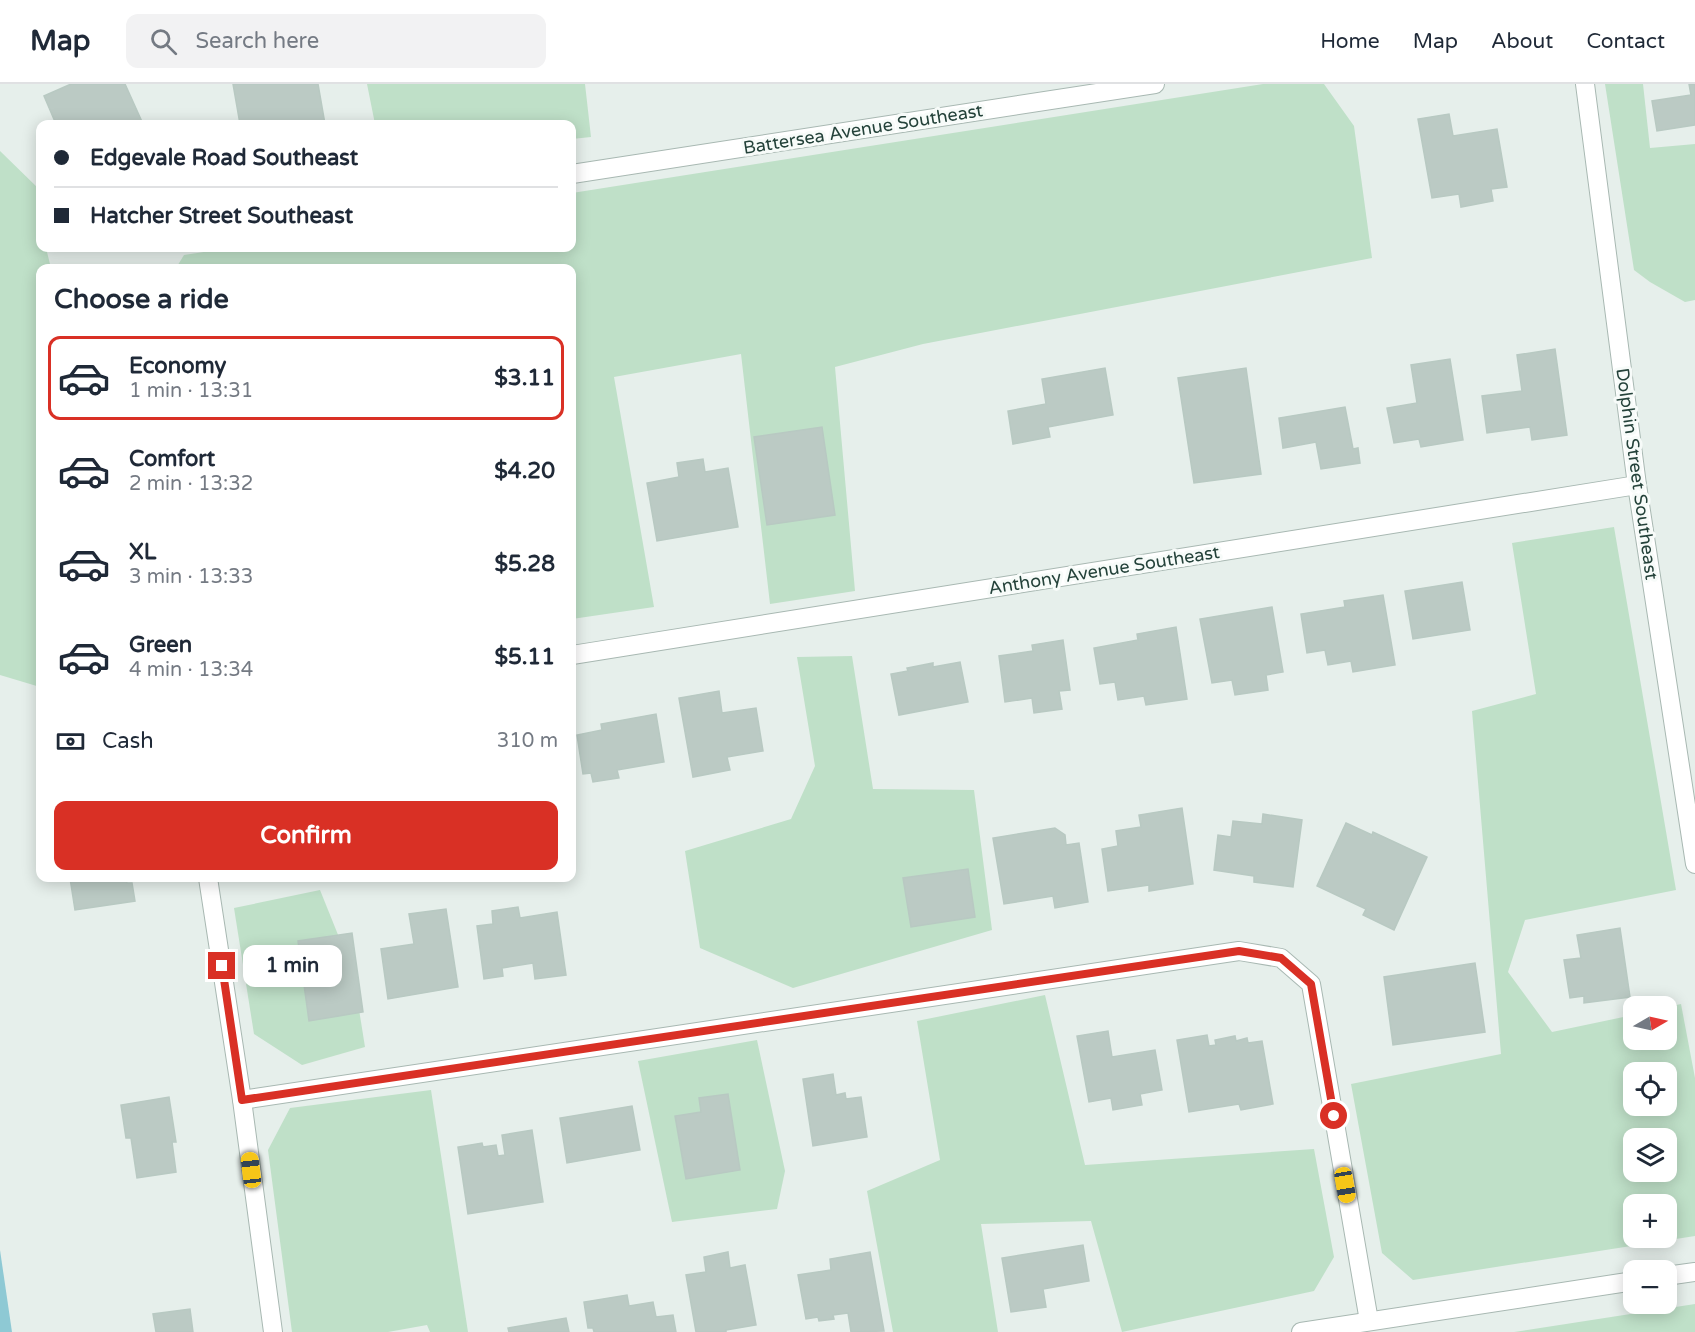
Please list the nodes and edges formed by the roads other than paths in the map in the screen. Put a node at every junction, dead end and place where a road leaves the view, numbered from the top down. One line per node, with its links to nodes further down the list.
1 (1155, 84): 3 (street, Battersea Avenue Southeast)
2 (1585, 84): 4 (street, Dolphin Street Southeast)
3 (576, 173)
4 (1637, 485): 5 (street, Anthony Avenue Southeast); 6 (street, Dolphin Street Southeast)
5 (576, 654)
6 (1695, 864)
7 (209, 882): 8 (street)
8 (242, 1100): 12 (street); 13 (street)
9 (1695, 1272): 10 (street)
10 (1677, 1274)
11 (1623, 1283): 12 (street)
12 (1369, 1321): 14 (street)
13 (273, 1332)
14 (1301, 1332)

